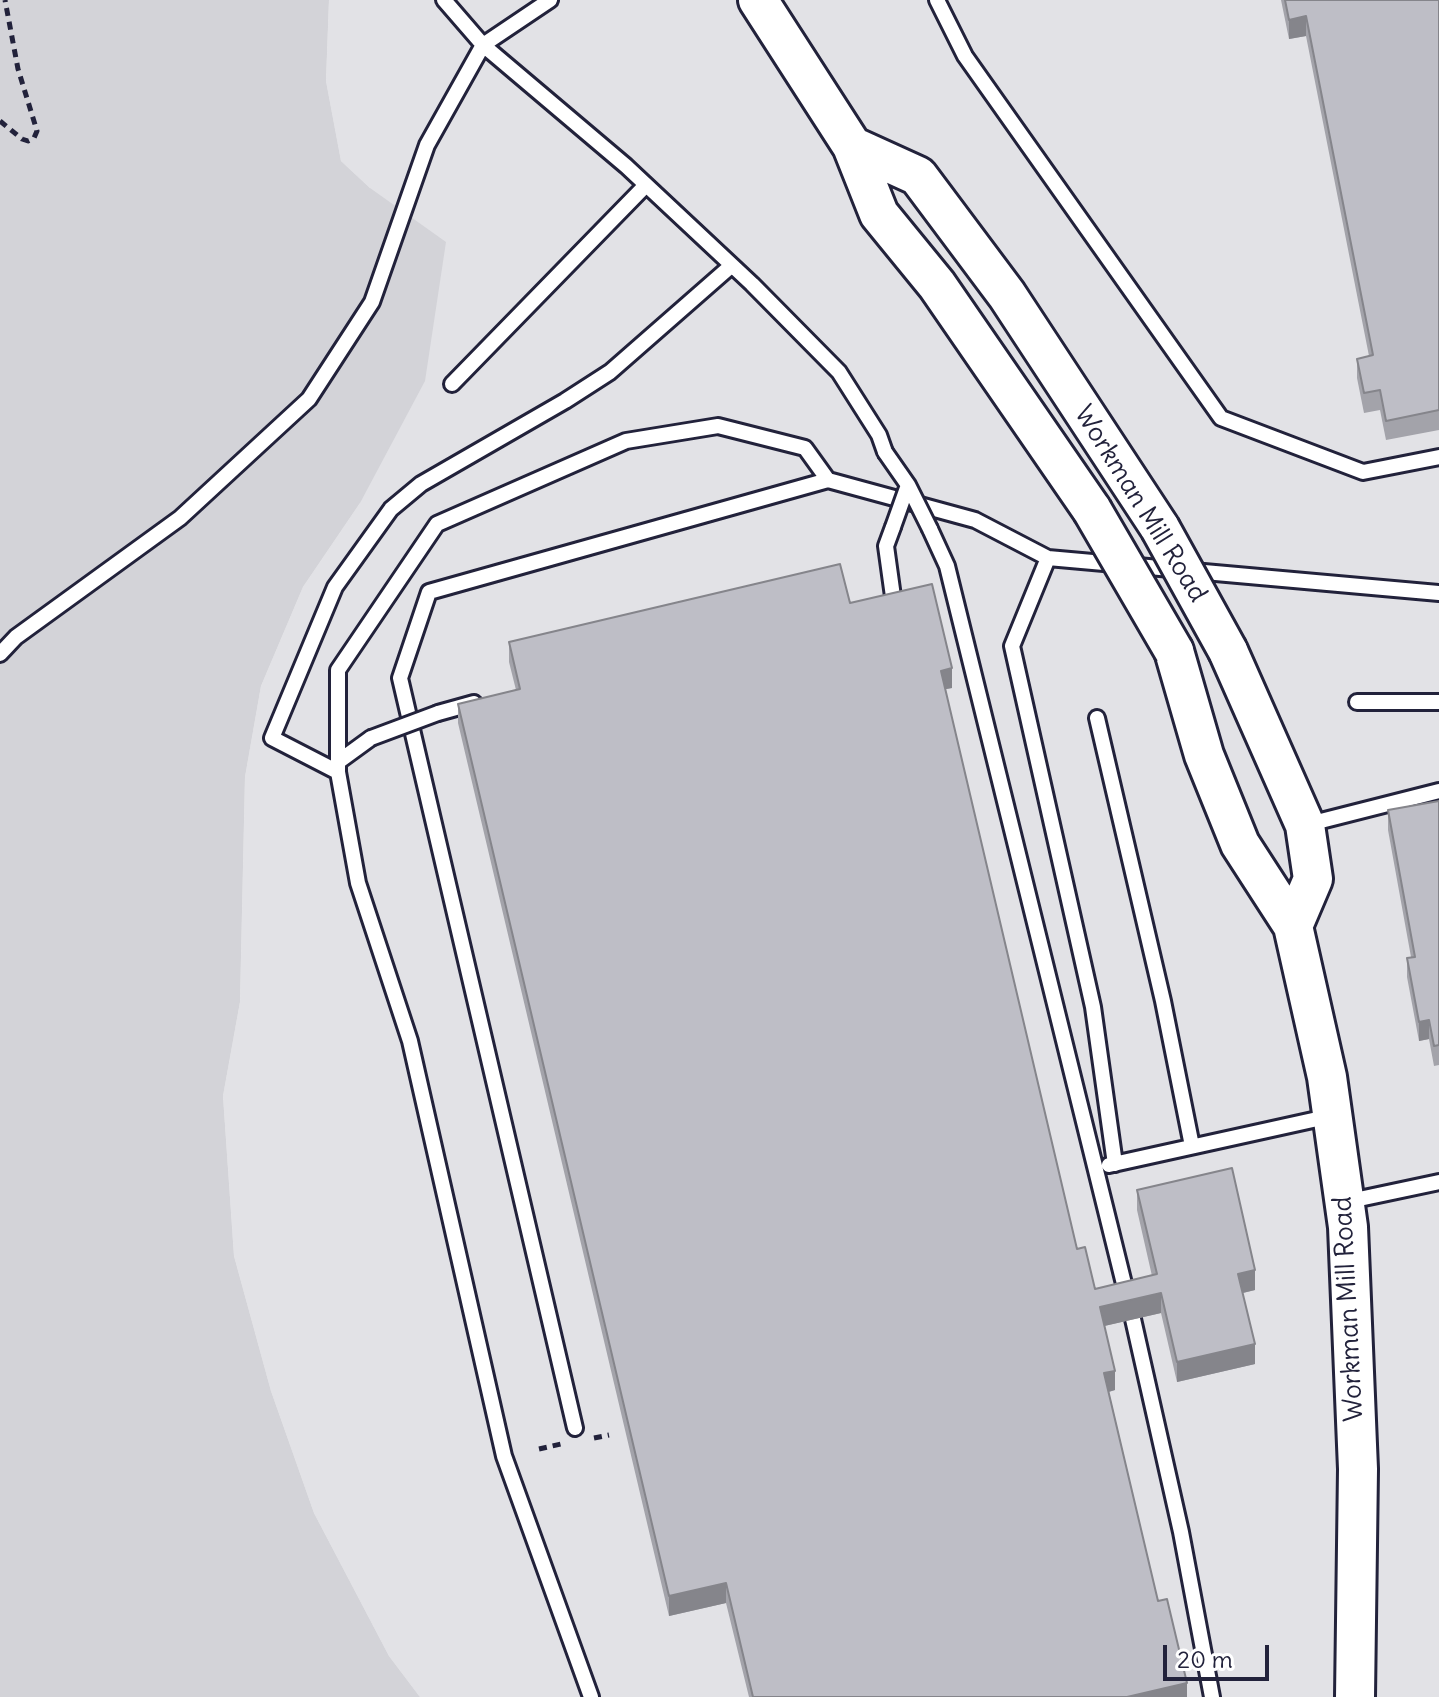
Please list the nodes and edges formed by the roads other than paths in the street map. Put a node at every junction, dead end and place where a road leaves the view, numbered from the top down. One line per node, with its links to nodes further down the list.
1 (444, 0): 5 (lane)
2 (550, 0): 5 (lane)
3 (758, 0): 6 (street, Workman Mill Road)
4 (937, 0): 10 (lane)
5 (483, 45): 7 (lane); 16 (lane)
6 (852, 146): 23 (street, Workman Mill Road, bridge); 24 (street, Workman Mill Road, bridge)
7 (646, 185): 8 (lane); 9 (lane)
8 (731, 266): 12 (lane, bridge); 21 (lane)
9 (452, 384)
10 (1439, 457)
11 (828, 480): 13 (lane); 21 (lane); 33 (lane)
12 (908, 485): 15 (lane, bridge); 28 (lane, bridge)
13 (1048, 558): 14 (lane); 27 (lane)
14 (1439, 593)
15 (895, 612)
16 (0, 654)
17 (490, 698): 21 (lane, bridge)
18 (1357, 702): 19 (lane)
19 (1439, 702)
20 (1097, 718): 26 (lane)
21 (338, 767): 34 (lane)
22 (1439, 791): 23 (lane)
23 (1305, 825): 24 (street, Workman Mill Road)
24 (1293, 926): 25 (street, Workman Mill Road)
25 (1332, 1116): 26 (lane); 30 (street, Workman Mill Road)
26 (1192, 1146): 27 (lane)
27 (1115, 1164): 28 (lane)
28 (1097, 1169): 31 (lane)
29 (1439, 1182): 30 (lane)
30 (1344, 1202): 36 (street, Workman Mill Road)
31 (1128, 1300)
32 (1133, 1319): 35 (lane)
33 (575, 1428)
34 (591, 1697)
35 (1212, 1697)
36 (1355, 1697)

